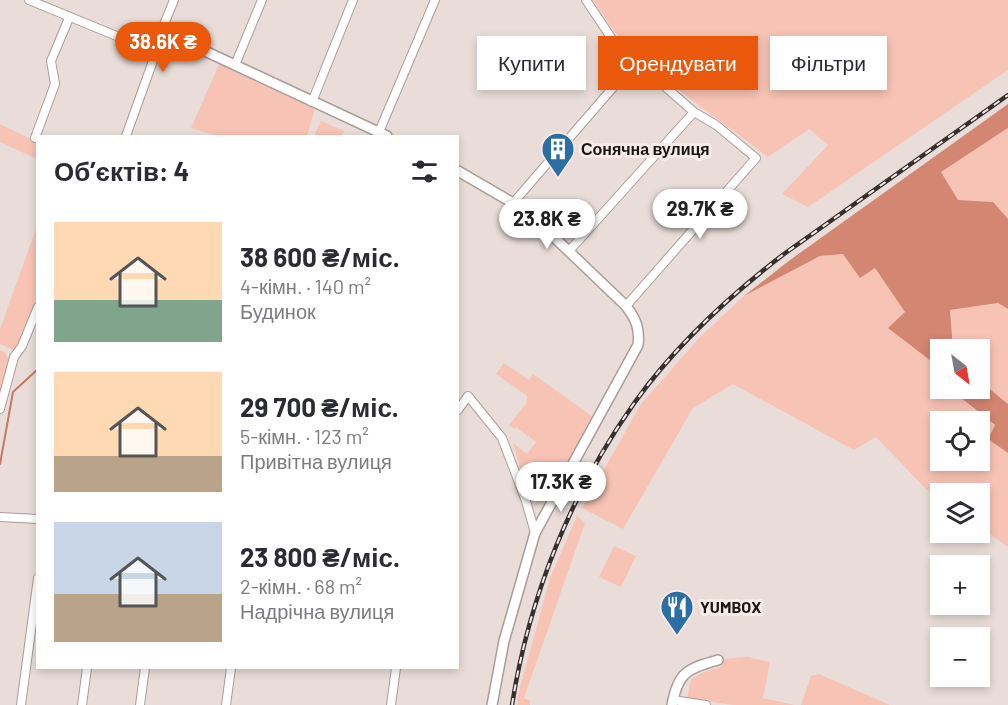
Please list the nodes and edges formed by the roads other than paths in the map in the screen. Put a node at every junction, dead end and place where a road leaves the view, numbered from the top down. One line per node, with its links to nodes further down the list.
1 (29, 0): 7 (street)
2 (174, 0): 8 (street)
3 (262, 0): 11 (street)
4 (353, 0): 14 (street)
5 (435, 0): 16 (street)
6 (586, 0): 9 (street)
7 (69, 18): 10 (street); 17 (street)
8 (162, 31): 10 (street); 11 (street)
9 (610, 36)
10 (153, 51): 18 (street)
11 (235, 65): 14 (street)
12 (611, 90): 20 (street)
13 (669, 90): 15 (street)
14 (312, 102): 16 (street)
15 (694, 112): 21 (street); 22 (street)
16 (383, 134)
17 (36, 135)
18 (126, 135)
19 (459, 172): 20 (street)
20 (513, 203): 21 (street)
21 (569, 251): 22 (street)
22 (626, 306): 28 (street)
23 (36, 313): 24 (street)
24 (0, 409)
25 (459, 409): 28 (street)
26 (0, 517): 27 (street)
27 (36, 519)
28 (535, 533): 41 (street)
29 (36, 593): 36 (street)
30 (718, 660): 35 (street)
31 (87, 669): 37 (street)
32 (145, 669): 38 (street)
33 (231, 669): 39 (street)
34 (396, 669): 40 (street)
35 (673, 702): 42 (street)
36 (21, 705)
37 (82, 705)
38 (140, 705)
39 (226, 705)
40 (391, 705)
41 (492, 705)
42 (706, 705)

